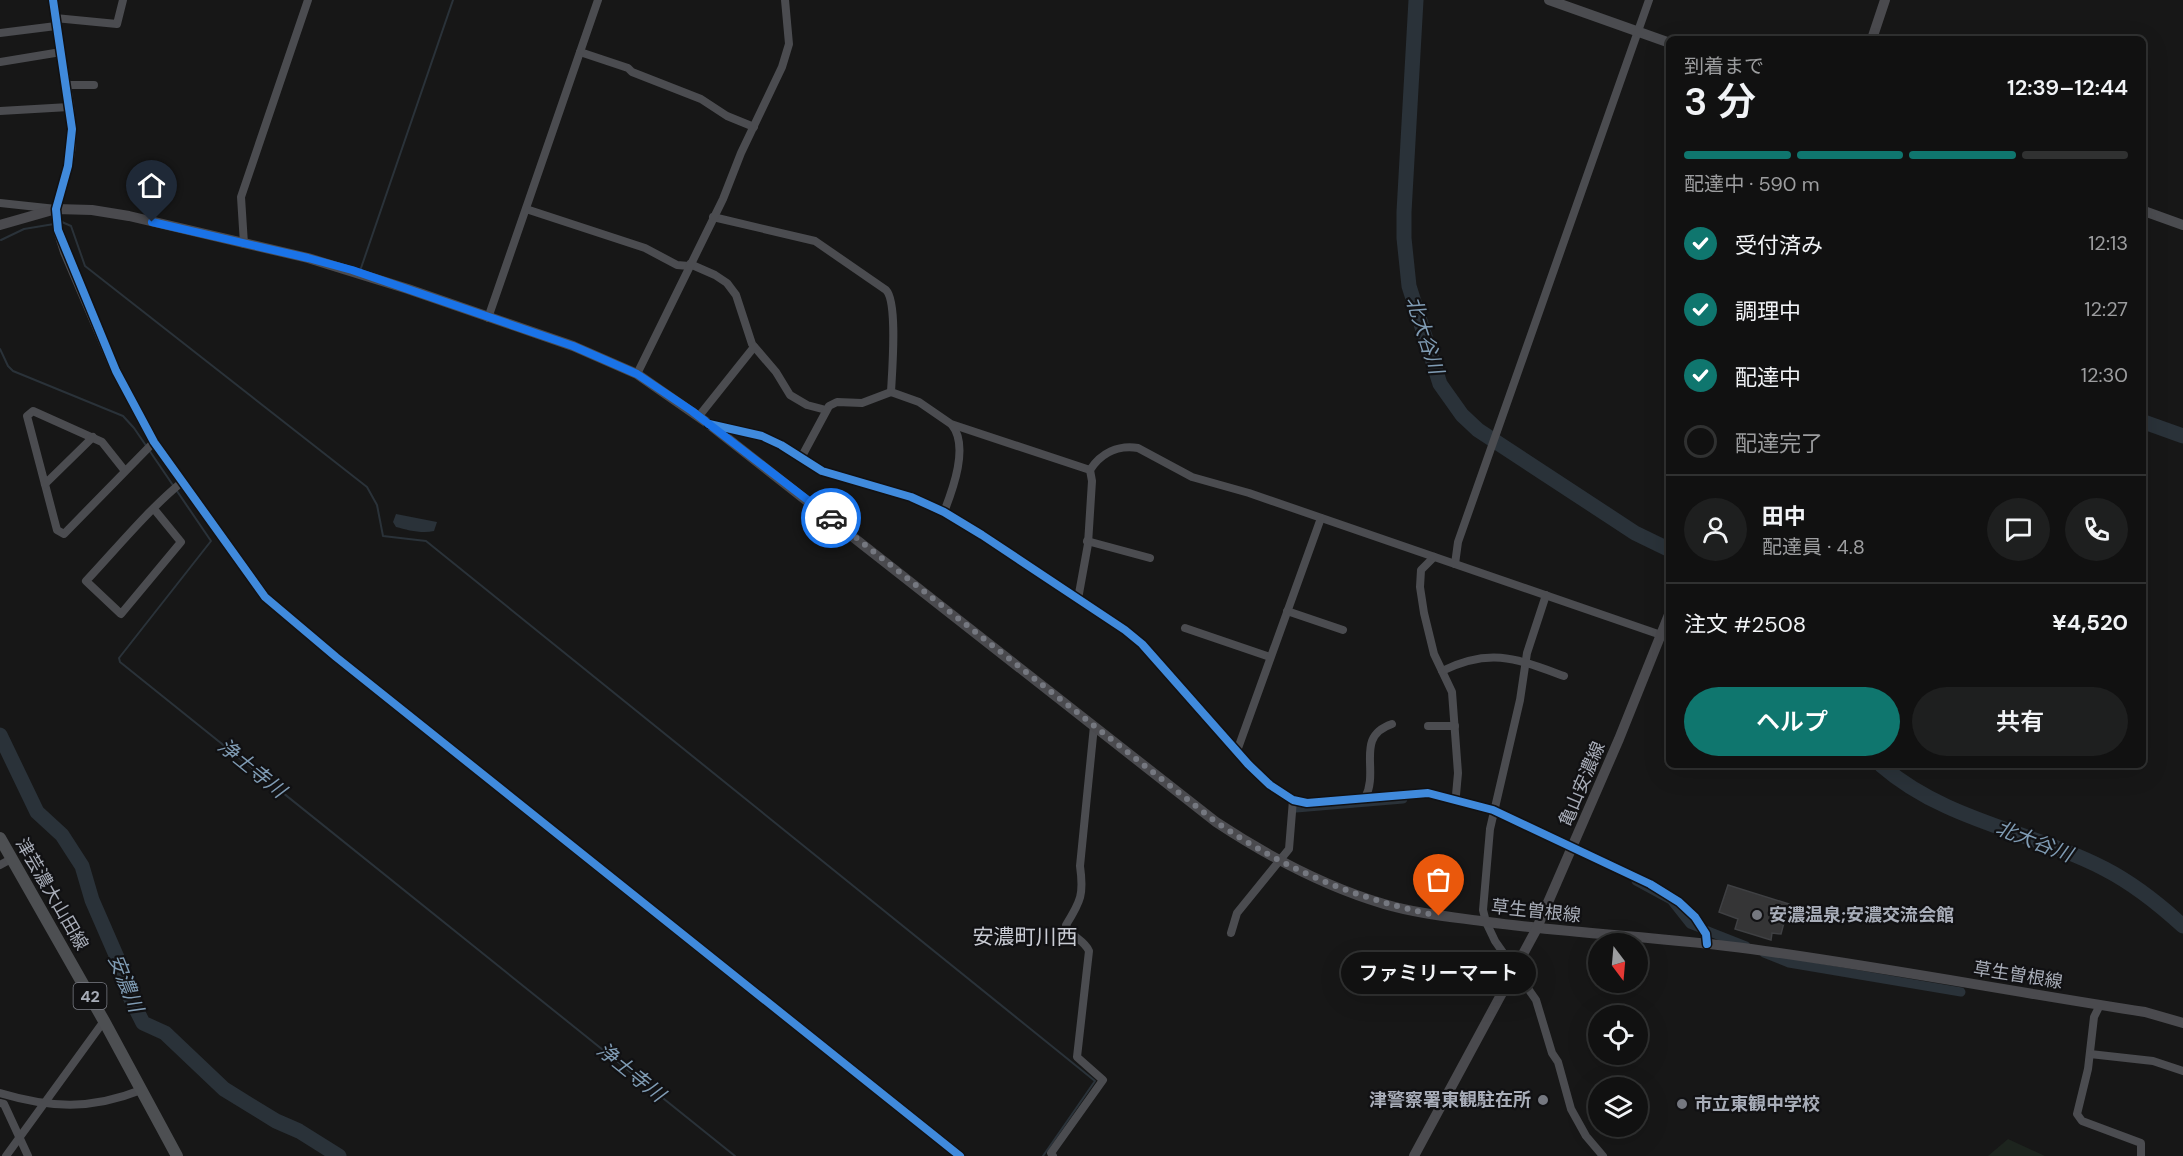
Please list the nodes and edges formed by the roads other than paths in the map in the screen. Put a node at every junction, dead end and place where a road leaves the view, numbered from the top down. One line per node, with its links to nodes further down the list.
1 (53, 0): 9 (street)
2 (123, 0): 9 (street)
3 (308, 0): 29 (street)
4 (598, 0): 15 (street)
5 (785, 0): 21 (street)
6 (1549, 0): 10 (street)
7 (1649, 0): 10 (street)
8 (1885, 0): 12 (main road)
9 (55, 22): 11 (street); 14 (street)
10 (1638, 32): 13 (street); 52 (street)
11 (0, 33)
12 (1873, 36)
13 (1666, 42)
14 (61, 52): 16 (street); 17 (street)
15 (580, 52): 21 (street); 24 (street)
16 (0, 62)
17 (66, 85): 18 (street); 19 (street)
18 (94, 85)
19 (69, 107): 20 (street); 23 (street)
20 (0, 111)
21 (754, 127): 26 (street)
22 (0, 203): 23 (street)
23 (56, 209): 27 (main road, 草生曽根線); 29 (main road, 草生曽根線); 40 (street)
24 (526, 209): 30 (street); 31 (street)
25 (2146, 213): 28 (street)
26 (713, 217): 30 (street); 34 (street)
27 (1, 224)
28 (2183, 225)
29 (244, 244): 31 (main road, 草生曽根線)
30 (690, 265): 32 (street); 33 (street)
31 (488, 318): 33 (main road, 草生曽根線)
32 (754, 347): 35 (street); 36 (street)
33 (637, 374): 36 (main road, 草生曽根線)
34 (891, 392): 35 (street); 38 (street)
35 (826, 410): 41 (street)
36 (699, 416): 37 (main road, 草生曽根線)
37 (709, 424): 41 (street); 64 (main road, 草生曽根線)
38 (951, 424): 42 (street); 47 (street)
39 (93, 437): 43 (street); 45 (street); 45 (street)
40 (154, 442): 43 (street); 44 (street)
41 (801, 458): 47 (street)
42 (1090, 470): 48 (street); 49 (street)
43 (125, 471): 45 (street)
44 (182, 483): 46 (street); 94 (street)
45 (45, 484)
46 (154, 509): 46 (street)
47 (944, 512): 54 (street)
48 (1321, 518): 50 (street); 55 (street)
49 (1087, 541): 51 (street); 54 (street)
50 (1434, 557): 52 (street); 61 (street)
51 (1150, 558)
52 (1455, 564): 53 (street)
53 (1546, 595): 58 (street); 60 (street)
54 (1078, 599): 67 (street)
55 (1287, 611): 57 (street); 59 (street)
56 (1185, 628): 59 (street)
57 (1344, 630)
58 (1664, 638): 73 (main road, 亀山安濃線)
59 (1270, 657): 67 (street)
60 (1526, 662): 61 (street); 62 (street); 71 (street)
61 (1442, 671): 66 (street)
62 (1564, 676)
63 (1392, 724): 68 (street)
64 (1094, 726): 74 (main road, 草生曽根線); 95 (street)
65 (1428, 726): 66 (street)
66 (1455, 726): 69 (street)
67 (1237, 751): 70 (street)
68 (1365, 798): 69 (street); 70 (street)
69 (1454, 799): 71 (street)
70 (1293, 800): 74 (street)
71 (1493, 810): 73 (street); 76 (street)
72 (0, 838): 75 (main road, 津芸濃大山田線 / 42)
73 (1574, 847): 77 (main road, 亀山安濃線); 79 (street)
74 (1278, 861): 76 (main road, 草生曽根線); 78 (street)
75 (6, 862): 82 (main road, 津芸濃大山田線 / 42)
76 (1485, 922): 77 (main road, 草生曽根線); 80 (street)
77 (1536, 930): 79 (main road, 草生曽根線); 80 (main road, 亀山安濃線)
78 (1231, 933)
79 (1707, 944): 81 (main road, 草生曽根線)
80 (1516, 969): 96 (main road, 亀山安濃線); 97 (street)
81 (2100, 1005): 83 (main road, 草生曽根線); 84 (street)
82 (104, 1022): 86 (main road, 津芸濃大山田線 / 42); 89 (street)
83 (2183, 1023)
84 (2090, 1054): 85 (street); 98 (street)
85 (2183, 1071)
86 (141, 1090): 89 (street); 93 (main road, 津芸濃大山田線 / 42)
87 (2, 1093): 88 (street); 89 (street)
88 (0, 1103): 90 (street)
89 (45, 1103): 90 (street)
90 (20, 1138): 91 (street); 92 (street)
91 (6, 1156)
92 (28, 1156)
93 (177, 1156)
94 (960, 1156)
95 (1053, 1156)
96 (1414, 1156)
97 (1603, 1156)
98 (2141, 1156)

